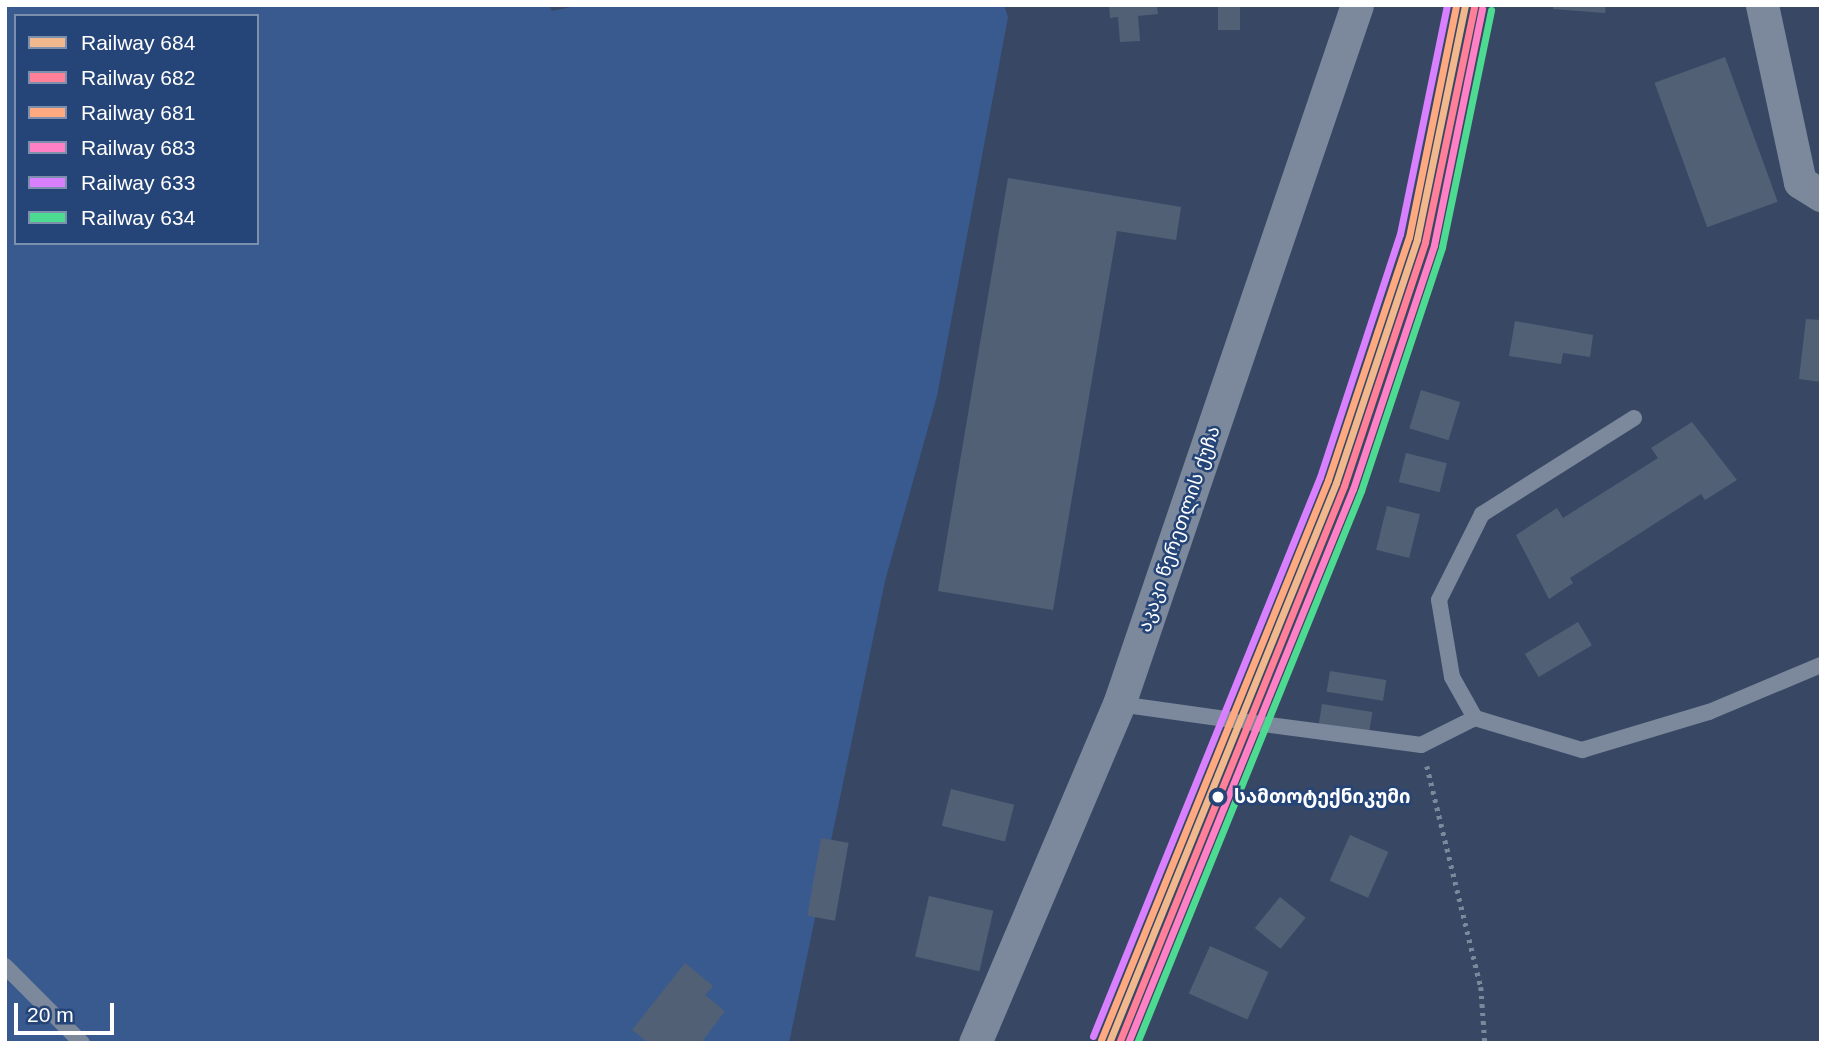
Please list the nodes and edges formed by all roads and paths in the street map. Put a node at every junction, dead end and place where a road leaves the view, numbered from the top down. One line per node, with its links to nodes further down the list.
1 (1357, 5): 6 (street, აკაკი წერეთლის ქუჩა)
2 (1762, 5): 3 (street)
3 (1821, 195)
4 (1634, 418): 7 (lane)
5 (1821, 664): 7 (lane)
6 (1119, 704): 8 (lane); 11 (street, აკაკი წერეთლის ქუჩა)
7 (1475, 718): 8 (lane)
8 (1421, 745): 12 (path)
9 (5, 966): 10 (lane)
10 (82, 1043)
11 (975, 1043)
12 (1485, 1043)

